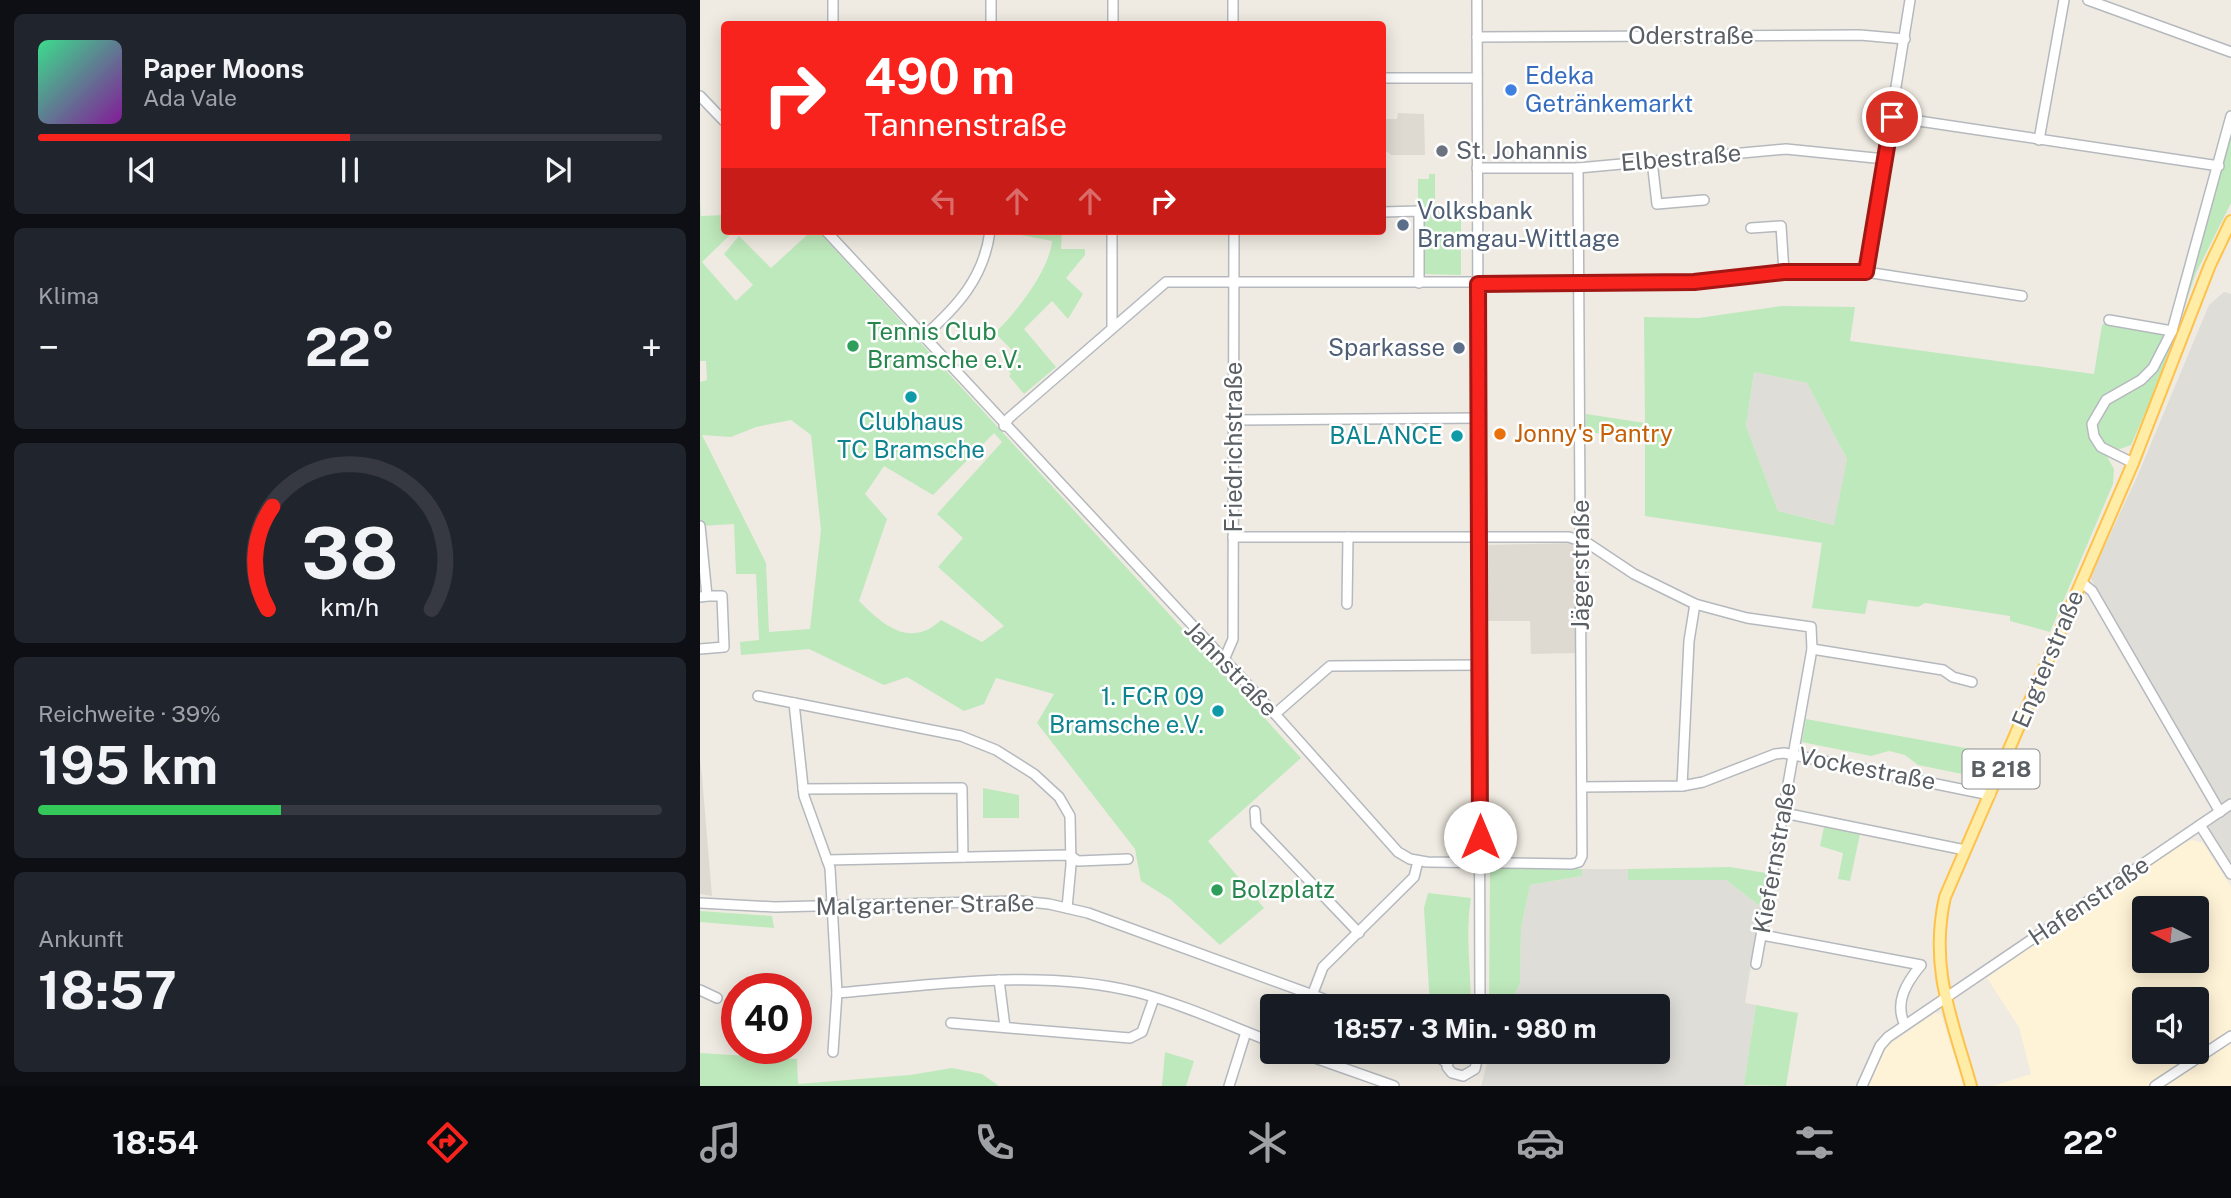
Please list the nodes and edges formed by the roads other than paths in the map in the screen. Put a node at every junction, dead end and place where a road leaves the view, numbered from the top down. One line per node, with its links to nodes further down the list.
1 (833, 0): 9 (street)
2 (991, 0): 10 (street)
3 (1113, 0): 11 (street)
4 (1233, 0): 12 (street)
5 (1477, 0): 13 (street)
6 (1910, 0): 14 (street)
7 (2064, 0): 22 (street)
8 (2088, 0): 15 (street)
9 (833, 21)
10 (991, 21)
11 (1113, 21)
12 (1233, 21)
13 (1477, 37): 14 (street, Oderstraße); 17 (street)
14 (1905, 40): 20 (street)
15 (2231, 52)
16 (1386, 78): 17 (street)
17 (1477, 78): 26 (street)
18 (700, 96): 21 (street)
19 (2231, 116): 25 (street)
20 (1892, 117): 22 (street); 23 (street)
21 (721, 118)
22 (2039, 140): 25 (street)
23 (1885, 159): 24 (street, Elbestraße); 37 (street)
24 (1652, 161): 27 (street, Elbestraße); 28 (street)
25 (2219, 166): 45 (street)
26 (1477, 168): 27 (street, Elbestraße); 41 (street)
27 (1578, 168): 40 (street, Jägerstraße)
28 (1704, 200)
29 (1386, 212): 39 (street)
30 (2231, 220): 50 (main road, Engterstraße / B 218)
31 (1751, 228): 36 (street)
32 (830, 235): 46 (street, Jahnstraße)
33 (989, 235): 46 (street)
34 (1112, 235): 44 (street)
35 (1234, 235): 38 (street, Friedrichstraße)
36 (1784, 272): 37 (street); 40 (street)
37 (1863, 273): 42 (street)
38 (1234, 282): 39 (street); 44 (street); 48 (street, Friedrichstraße)
39 (1419, 283): 41 (street)
40 (1580, 283): 41 (street); 55 (street, Jägerstraße)
41 (1478, 284): 47 (street)
42 (2022, 296)
43 (2109, 320): 45 (street)
44 (1112, 326): 49 (street)
45 (2172, 331): 50 (street)
46 (923, 337): 49 (street, Jahnstraße)
47 (1479, 418): 48 (street); 52 (street)
48 (1234, 420): 53 (street, Friedrichstraße)
49 (1004, 426): 62 (street, Jahnstraße)
50 (2133, 463): 56 (main road, Engterstraße / B 218)
51 (700, 526): 57 (street)
52 (1479, 536): 54 (street); 55 (street); 63 (street)
53 (1233, 537): 54 (street); 62 (street, Friedrichstraße)
54 (1348, 537): 58 (street)
55 (1581, 539): 59 (street); 70 (street, Jägerstraße)
56 (2081, 582): 72 (main road, Engterstraße / B 218); 75 (street)
57 (704, 596): 60 (street)
58 (1348, 604)
59 (1696, 604): 61 (street, Kiefernstraße); 69 (street)
60 (700, 649)
61 (1812, 649): 64 (street); 68 (street, Kiefernstraße)
62 (1223, 662): 67 (street, Jahnstraße)
63 (1479, 665): 67 (street); 84 (street)
64 (1972, 682)
65 (758, 696): 66 (street)
66 (794, 703): 71 (street); 79 (street)
67 (1275, 714): 83 (street, Jahnstraße)
68 (1794, 755): 69 (street, Vockestraße); 72 (street, Vockestraße); 76 (street, Kiefernstraße)
69 (1682, 786): 70 (street, Vockestraße)
70 (1582, 788): 84 (street, Jägerstraße)
71 (803, 789): 80 (street); 82 (street)
72 (1990, 795): 78 (main road, Engterstraße / B 218)
73 (2231, 804): 75 (street, Hafenstraße)
74 (1255, 811): 89 (street)
75 (2220, 812): 77 (street, Hafenstraße)
76 (1784, 813): 78 (street); 90 (street, Kiefernstraße)
77 (2200, 825): 85 (street); 99 (street, Hafenstraße)
78 (1965, 850): 99 (main road, Engterstraße / B 218)
79 (1069, 855): 80 (street); 81 (street); 88 (street)
80 (963, 857): 82 (street)
81 (1128, 859)
82 (827, 860): 87 (street)
83 (1418, 861): 84 (street); 89 (street)
84 (1480, 862): 97 (street)
85 (2231, 874)
86 (700, 903): 87 (street, Malgartener Straße)
87 (830, 906): 88 (street, Malgartener Straße); 94 (street)
88 (1067, 908): 95 (street, Malgartener Straße)
89 (1359, 933): 96 (street)
90 (1762, 935): 91 (street, Kiefernstraße); 102 (street)
91 (1756, 964)
92 (999, 980): 94 (street); 100 (street); 103 (street)
93 (700, 990): 98 (street)
94 (837, 993): 107 (street)
95 (1309, 994)
96 (1312, 994)
97 (1480, 994)
98 (717, 998)
99 (1947, 998): 102 (street, Hafenstraße); 118 (main road, Engterstraße / B 218)
100 (1154, 999): 103 (street); 104 (street)
101 (951, 1023): 103 (street)
102 (1905, 1025): 117 (street, Hafenstraße)
103 (1005, 1027)
104 (1246, 1032): 106 (street); 113 (street)
105 (2231, 1036): 119 (street)
106 (1260, 1037)
107 (833, 1052)
108 (1332, 1064): 114 (street)
109 (1448, 1064): 112 (street)
110 (1473, 1064): 111 (street)
111 (1472, 1072): 112 (street); 116 (street)
112 (1460, 1076): 115 (street)
113 (1229, 1086)
114 (1394, 1086)
115 (1465, 1086)
116 (1472, 1086)
117 (1863, 1086)
118 (1971, 1086)
119 (2155, 1086)

